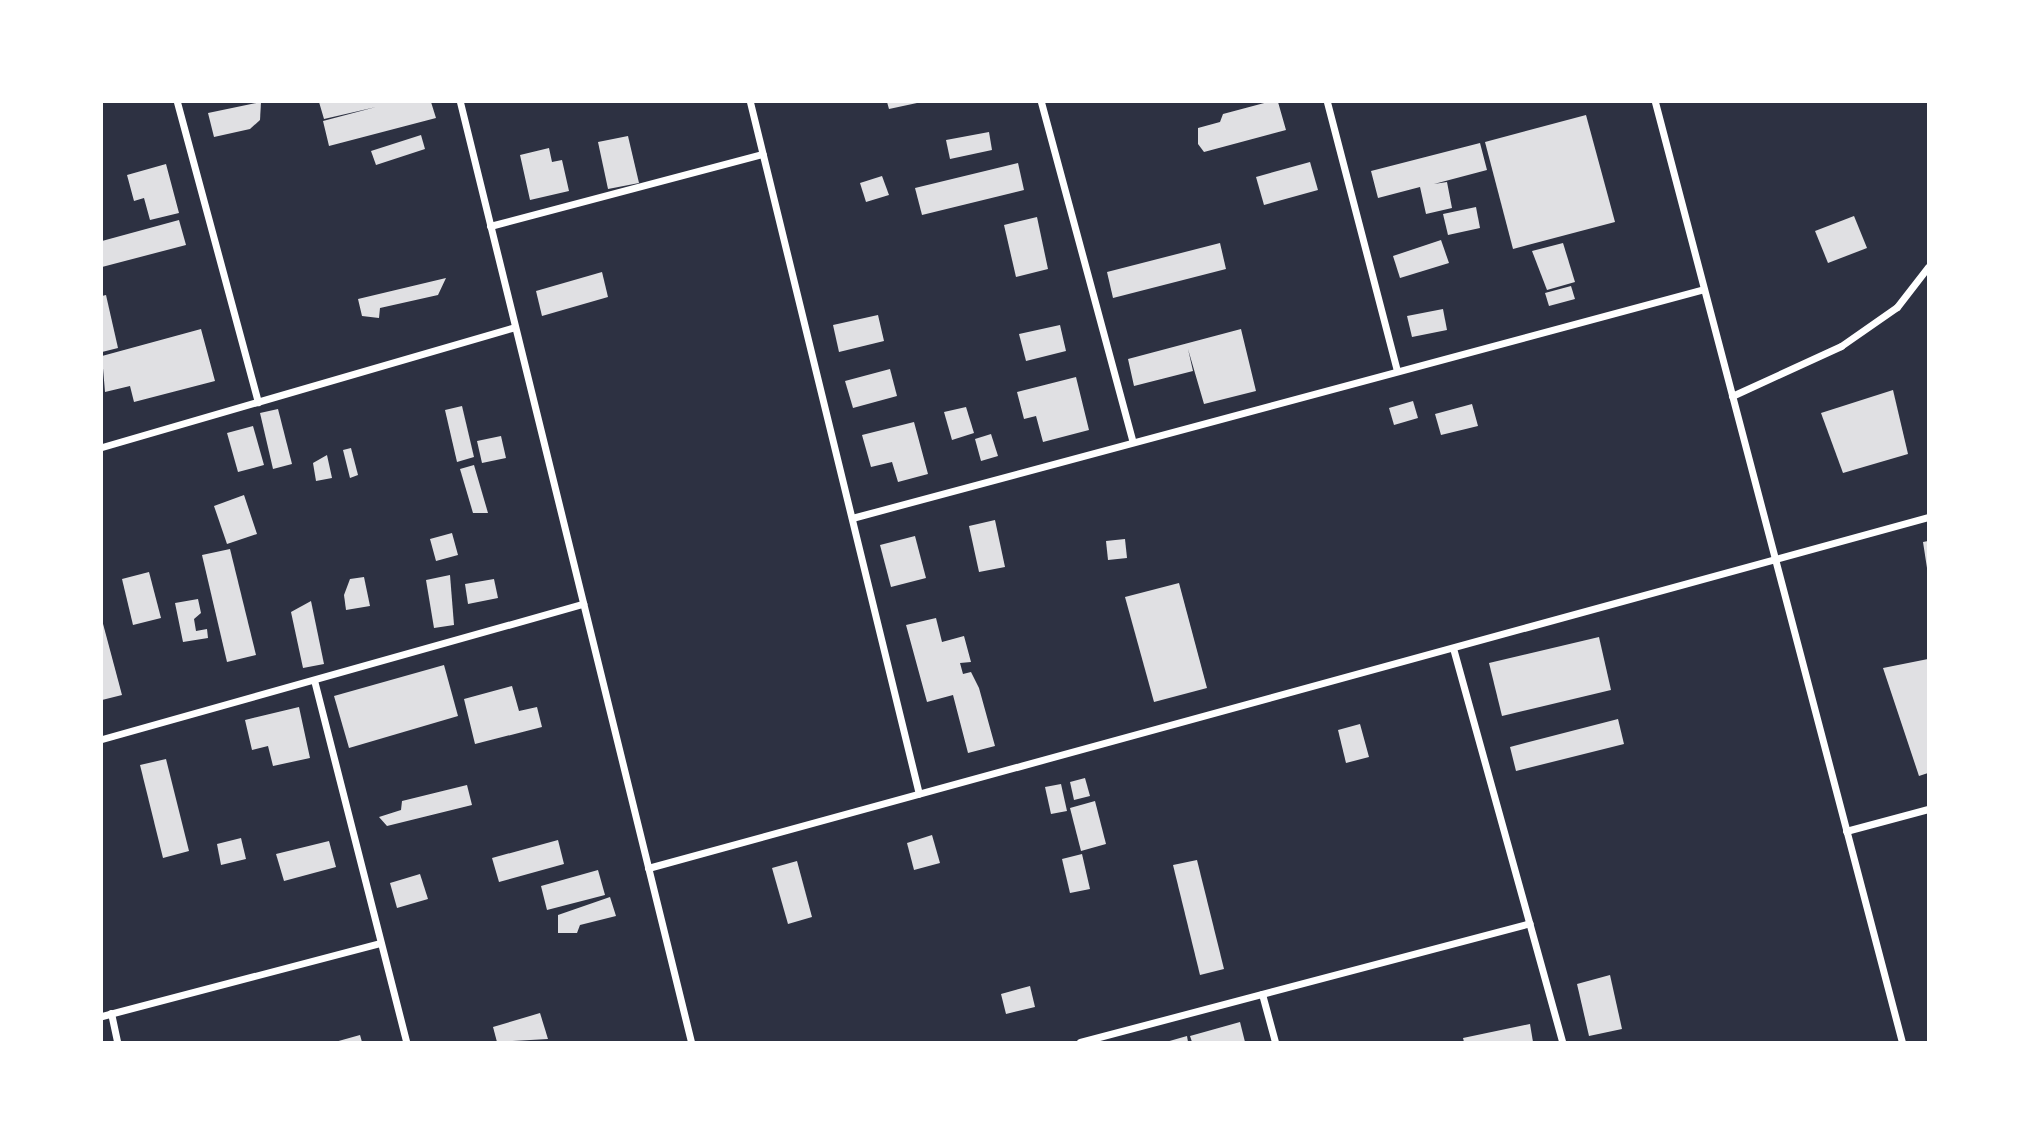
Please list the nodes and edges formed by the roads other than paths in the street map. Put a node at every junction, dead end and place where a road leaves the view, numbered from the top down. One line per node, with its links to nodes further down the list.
1 (177, 102): 14 (street)
2 (460, 102): 8 (street)
3 (750, 102): 7 (street)
4 (1041, 102): 15 (street)
5 (1327, 102): 12 (street)
6 (1655, 102): 10 (street)
7 (763, 154): 8 (street); 18 (street)
8 (490, 226): 11 (street)
9 (1928, 267): 13 (street)
10 (1704, 289): 12 (street); 13 (street)
11 (515, 327): 14 (street); 20 (street)
12 (1397, 371): 15 (street)
13 (1732, 396): 19 (street)
14 (258, 402): 16 (street)
15 (1133, 442): 18 (street)
16 (102, 447)
17 (1928, 517): 19 (street)
18 (852, 518): 24 (street)
19 (1775, 559): 21 (street); 26 (street)
20 (583, 604): 22 (street); 27 (street)
21 (1453, 648): 24 (street); 28 (street)
22 (314, 680): 23 (street); 29 (street)
23 (102, 739)
24 (919, 794): 27 (street)
25 (1928, 809): 26 (street)
26 (1846, 831): 39 (street)
27 (648, 868): 35 (street)
28 (1529, 923): 30 (street); 38 (street)
29 (380, 943): 31 (street); 34 (street)
30 (1262, 994): 36 (street); 37 (street)
31 (111, 1013): 32 (street); 33 (street)
32 (102, 1016)
33 (117, 1042)
34 (406, 1042)
35 (691, 1042)
36 (1080, 1042)
37 (1276, 1042)
38 (1562, 1042)
39 (1902, 1042)

